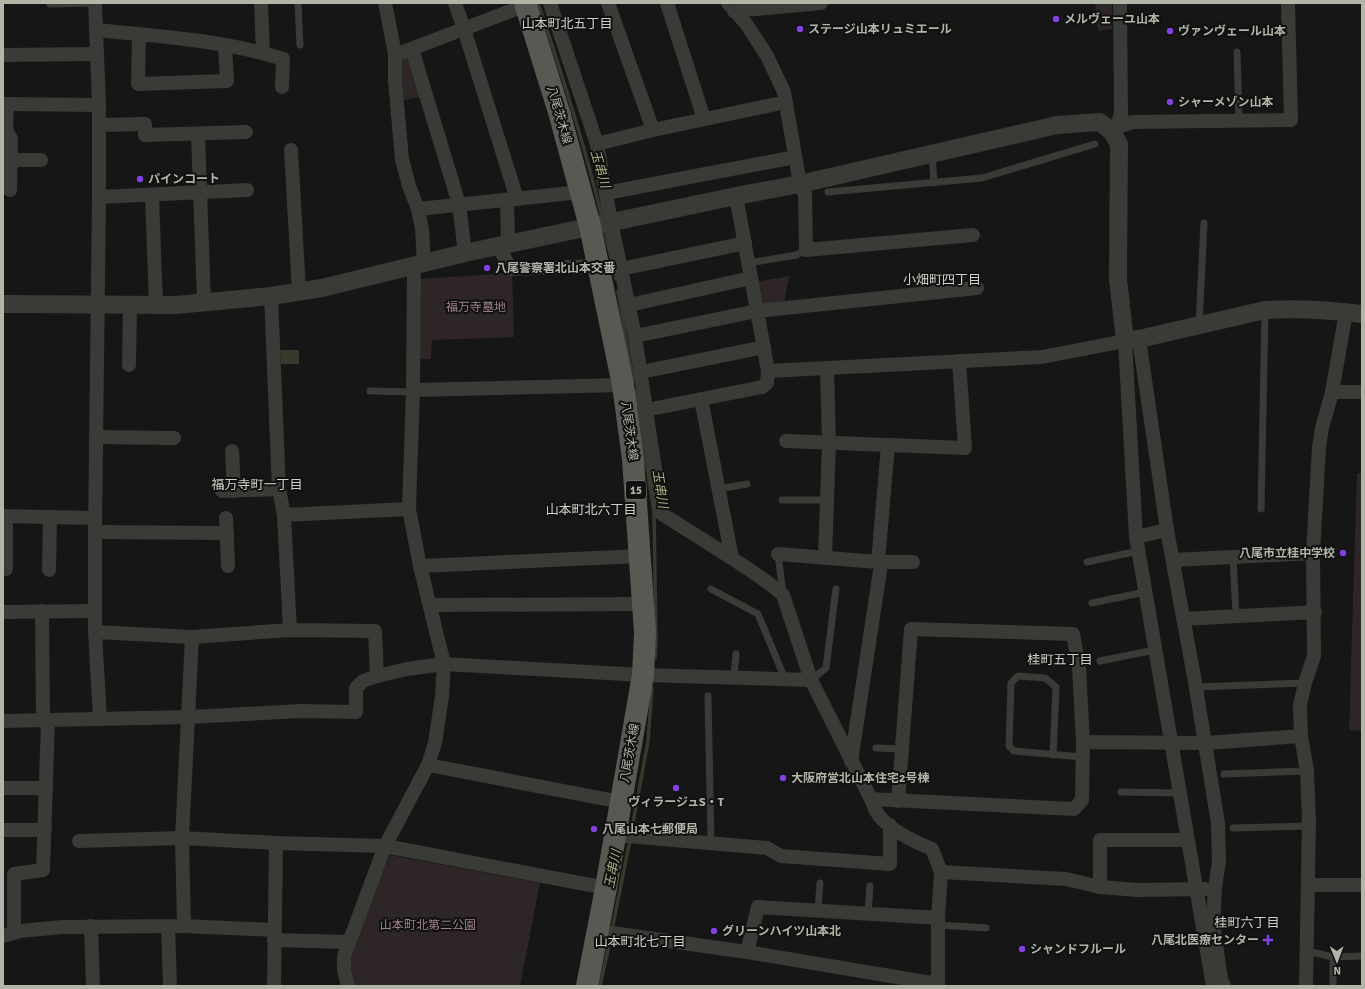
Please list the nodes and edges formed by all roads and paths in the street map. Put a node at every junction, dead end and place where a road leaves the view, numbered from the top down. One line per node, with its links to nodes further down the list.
1 (95, 3): 12 (lane); 17 (street)
2 (261, 3): 23 (street)
3 (298, 3): 19 (lane)
4 (385, 3): 25 (street)
5 (455, 3): 16 (street)
6 (550, 3): 38 (street)
7 (608, 3): 35 (street)
8 (667, 3): 31 (street)
9 (821, 3): 14 (street)
10 (1120, 3): 34 (street)
11 (1288, 3): 32 (street)
12 (50, 4)
13 (528, 4): 16 (street); 49 (main road, 八尾茨木線 / 15)
14 (768, 5): 15 (street)
15 (735, 7): 28 (street)
16 (464, 28): 21 (street); 56 (street)
17 (96, 30): 18 (street); 24 (street)
18 (139, 34): 20 (street); 20 (street)
19 (300, 45)
20 (225, 46): 23 (street)
21 (412, 49): 25 (street); 57 (street)
22 (1237, 52): 32 (lane)
23 (263, 53): 27 (street)
24 (97, 54): 26 (street); 30 (street)
25 (395, 54): 58 (street)
26 (3, 55)
27 (282, 87)
28 (786, 102): 31 (street); 42 (street)
29 (5, 104): 30 (street); 43 (street)
30 (99, 105): 33 (street)
31 (704, 119): 35 (street)
32 (1239, 121): 34 (street)
33 (99, 125): 37 (street); 55 (street)
34 (1115, 129): 41 (street); 85 (street)
35 (653, 130): 38 (street)
36 (246, 132): 37 (street)
37 (198, 134): 51 (street)
38 (597, 144): 52 (street)
39 (1096, 144): 45 (lane)
40 (291, 150): 72 (street)
41 (932, 154): 45 (lane); 46 (street)
42 (795, 157): 46 (street); 52 (street)
43 (11, 160): 44 (street); 47 (street)
44 (41, 160)
45 (934, 183): 50 (lane)
46 (800, 184): 54 (street); 64 (street)
47 (10, 190)
48 (247, 190): 51 (street)
49 (581, 192): 56 (street); 60 (main road, 八尾茨木線 / 15)
50 (828, 192)
51 (200, 193): 53 (street); 74 (street)
52 (606, 193): 60 (street)
53 (152, 195): 55 (street); 78 (street)
54 (736, 196): 60 (street); 62 (street)
55 (99, 197): 76 (street)
56 (512, 199): 57 (street); 63 (street)
57 (459, 204): 58 (street); 65 (street)
58 (418, 209): 67 (street)
59 (1204, 223): 83 (lane)
60 (601, 224): 63 (street); 68 (main road, 八尾茨木線 / 15); 69 (street)
61 (973, 235): 64 (street)
62 (745, 243): 66 (street); 69 (street)
63 (503, 245): 65 (street); 68 (street)
64 (806, 250): 66 (lane)
65 (465, 253): 67 (street)
66 (749, 263): 70 (street)
67 (419, 264): 72 (street); 94 (street)
68 (598, 266): 84 (main road, 八尾茨木線 / 15)
69 (621, 269): 79 (street)
70 (751, 278): 79 (street); 81 (street)
71 (977, 288): 81 (street)
72 (299, 291): 73 (street)
73 (271, 296): 74 (street); 106 (street)
74 (204, 302): 78 (street)
75 (3, 304): 76 (street)
76 (97, 304): 77 (street); 99 (street)
77 (130, 305): 78 (street); 88 (street)
78 (156, 305)
79 (629, 305): 84 (street)
80 (1265, 310): 82 (street); 83 (street); 111 (lane)
81 (757, 311): 84 (street); 86 (street)
82 (1354, 313): 95 (street)
83 (1199, 326): 85 (street)
84 (626, 339): 91 (street); 92 (main road, 八尾茨木線 / 15)
85 (1132, 340): 87 (street); 117 (street); 119 (street)
86 (764, 348): 90 (street); 91 (street)
87 (959, 361): 89 (street); 103 (street)
88 (129, 365)
89 (827, 368): 90 (street); 102 (street)
90 (768, 371): 97 (street)
91 (641, 372): 98 (street)
92 (623, 385): 94 (street); 123 (main road, 八尾茨木線 / 15)
93 (370, 391): 94 (lane)
94 (413, 391): 110 (street)
95 (1332, 392): 96 (street); 122 (street)
96 (1362, 392)
97 (701, 399): 98 (street); 107 (street)
98 (646, 410): 126 (street)
99 (96, 437): 100 (street); 116 (street)
100 (174, 438)
101 (786, 441): 102 (street)
102 (829, 443): 103 (street); 109 (street)
103 (888, 445): 132 (street)
104 (232, 452): 106 (street)
105 (747, 484): 107 (lane)
106 (279, 489): 112 (street)
107 (719, 489): 126 (street)
108 (782, 500): 109 (lane)
109 (827, 500): 124 (street)
110 (409, 509): 112 (street); 131 (street)
111 (1261, 509)
112 (284, 515): 148 (street)
113 (5, 516): 114 (street); 133 (street)
114 (50, 517): 116 (street); 134 (street)
115 (226, 518): 118 (street)
116 (94, 525): 118 (street); 143 (street)
117 (1167, 530): 119 (street); 127 (street)
118 (227, 533): 130 (street)
119 (1136, 537): 120 (street)
120 (1138, 551): 129 (lane); 137 (street)
121 (778, 554): 124 (street); 138 (lane)
122 (1313, 554): 125 (street); 145 (street)
123 (640, 556): 131 (street); 140 (main road, 八尾茨木線 / 15)
124 (826, 557): 132 (street)
125 (1233, 557): 127 (street); 146 (lane)
126 (732, 558): 138 (street)
127 (1173, 560): 147 (street)
128 (914, 562): 132 (street)
129 (1087, 562)
130 (228, 566)
131 (420, 566): 141 (street)
132 (879, 567): 175 (street)
133 (6, 569)
134 (49, 570)
135 (710, 589): 158 (lane)
136 (836, 589): 159 (lane)
137 (1145, 592): 139 (lane); 151 (street)
138 (783, 595): 159 (street)
139 (1092, 603)
140 (644, 604): 141 (street); 155 (main road, 八尾茨木線 / 15)
141 (430, 605): 154 (street)
142 (42, 611): 143 (street); 144 (street); 166 (street)
143 (95, 611): 149 (street)
144 (3, 612)
145 (1315, 612): 146 (street); 160 (street)
146 (1236, 616): 147 (street)
147 (1183, 619): 161 (street)
148 (290, 630): 150 (street); 156 (street)
149 (95, 632): 150 (street); 164 (street)
150 (192, 637): 163 (street)
151 (1155, 650): 153 (lane); 169 (street)
152 (736, 654): 157 (lane)
153 (1100, 662)
154 (444, 664): 155 (street); 156 (street); 176 (street)
155 (649, 675): 157 (street); 185 (main road, 八尾茨木線 / 15)
156 (377, 676): 163 (street)
157 (734, 678): 158 (street)
158 (785, 679): 159 (street)
159 (811, 680): 175 (street)
160 (1305, 683): 161 (lane); 167 (street)
161 (1196, 687): 170 (street)
162 (708, 696): 196 (lane)
163 (189, 717): 164 (street); 192 (street)
164 (100, 719): 166 (street)
165 (3, 721): 166 (street)
166 (46, 721): 180 (street)
167 (1301, 736): 170 (street); 177 (street)
168 (1083, 742): 169 (street); 172 (street); 174 (street)
169 (1171, 742): 170 (street); 182 (street)
170 (1206, 743): 205 (street)
171 (876, 748): 172 (lane)
172 (902, 749): 184 (street)
173 (1053, 755): 173 (lane); 174 (lane)
174 (1083, 757): 184 (street)
175 (851, 761): 183 (street)
176 (428, 765): 185 (street); 197 (street)
177 (1307, 771): 178 (lane); 187 (street)
178 (1224, 774)
179 (3, 788): 180 (street)
180 (46, 788): 190 (street)
181 (1121, 792): 182 (lane)
182 (1180, 793): 193 (street)
183 (871, 799): 184 (street); 186 (street)
184 (898, 801)
185 (621, 802): 191 (main road, 八尾茨木線 / 15)
186 (890, 825): 196 (street); 198 (street)
187 (1309, 826): 188 (lane); 200 (street)
188 (1233, 828)
189 (3, 830): 190 (street)
190 (45, 830): 215 (street)
191 (626, 836): 196 (street); 204 (main road, 八尾茨木線 / 15)
192 (182, 838): 194 (street); 195 (street); 212 (street)
193 (1187, 840): 203 (street); 206 (street)
194 (79, 841)
195 (276, 843): 197 (street); 216 (street)
196 (711, 843)
197 (386, 846): 204 (street); 217 (street)
198 (941, 872): 203 (street); 209 (street)
199 (820, 883): 207 (lane)
200 (1308, 885): 201 (street); 218 (street)
201 (1362, 885)
202 (870, 886): 208 (lane)
203 (1100, 887): 206 (street)
204 (606, 888): 214 (main road, 八尾茨木線 / 15)
205 (1215, 888): 206 (street); 229 (street)
206 (1196, 889): 228 (street)
207 (818, 910): 208 (street); 219 (street)
208 (868, 914): 209 (street)
209 (938, 921): 213 (lane); 222 (street)
210 (91, 926): 211 (street); 215 (street); 223 (street)
211 (168, 926): 212 (street); 224 (street)
212 (184, 926): 216 (street)
213 (986, 928)
214 (600, 932): 219 (street); 227 (main road, 八尾茨木線 / 15)
215 (9, 934)
216 (274, 935): 217 (street); 225 (street)
217 (349, 942): 226 (street)
218 (1307, 951): 221 (lane); 230 (street)
219 (747, 952): 222 (street)
220 (1362, 956): 221 (lane)
221 (1333, 957): 231 (lane)
222 (938, 985)
223 (93, 986)
224 (170, 986)
225 (274, 986)
226 (348, 986)
227 (587, 986)
228 (1213, 986)
229 (1224, 986)
230 (1306, 986)
231 (1333, 986)

